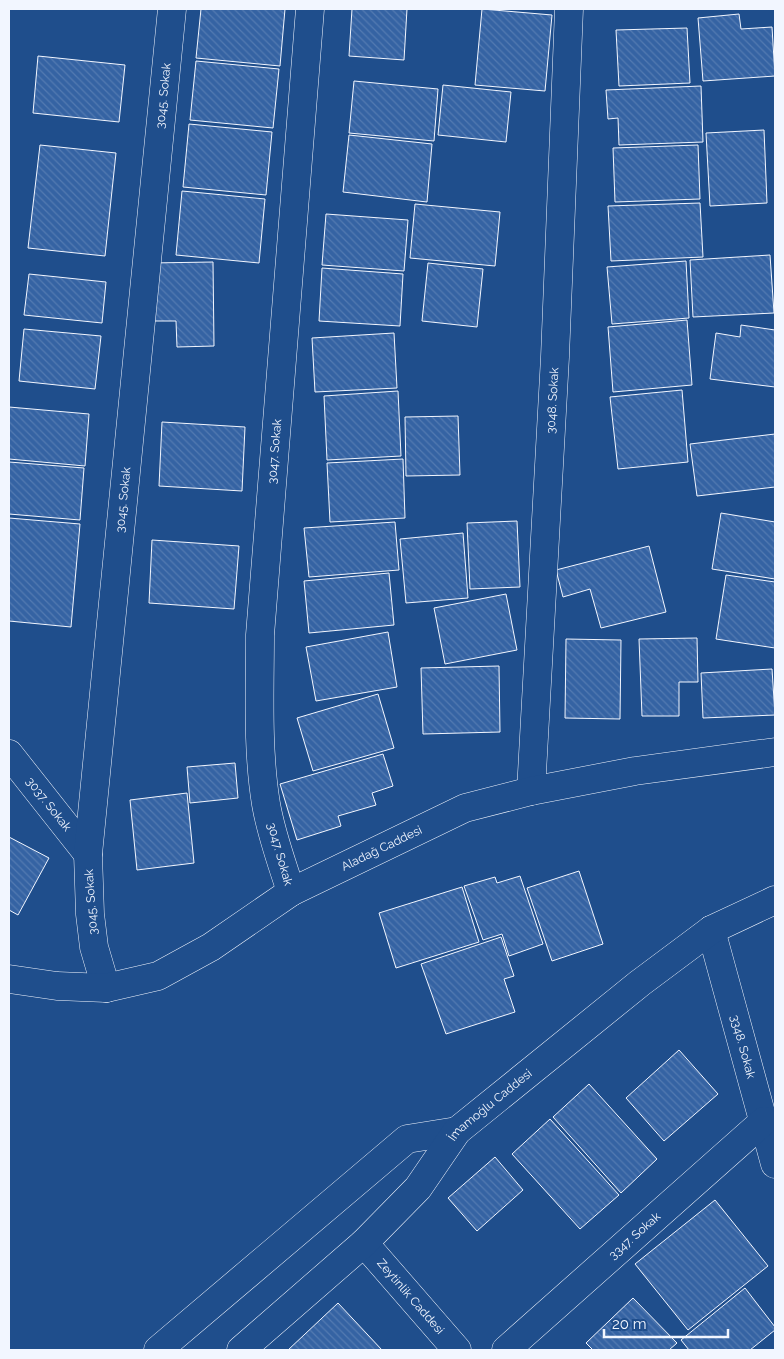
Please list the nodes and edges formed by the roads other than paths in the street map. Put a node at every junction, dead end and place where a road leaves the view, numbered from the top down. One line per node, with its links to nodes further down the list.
1 (172, 9): 7 (street, 3045. Sokak)
2 (310, 9): 8 (street, 3047. Sokak)
3 (569, 9): 6 (street, 3048. Sokak)
4 (775, 752): 6 (street, Aladağ Caddesi)
5 (9, 754): 7 (street, 3037. Sokak)
6 (531, 791): 8 (street, Aladağ Caddesi)
7 (88, 854): 12 (street, 3045. Sokak)
8 (291, 892): 12 (street, Aladağ Caddesi)
9 (775, 900): 10 (street, İmamoğlu Caddesi)
10 (711, 930): 13 (street, 3348. Sokak); 14 (street, İmamoğlu Caddesi)
11 (9, 979): 12 (street, Aladağ Caddesi)
12 (106, 988)
13 (764, 1121): 15 (street, 3348. Sokak); 20 (street, 3347. Sokak)
14 (457, 1131): 16 (street, İmamoğlu Caddesi); 17 (street)
15 (775, 1164)
16 (364, 1243): 18 (street, İmamoğlu Caddesi); 19 (street, Zeytinlik Caddesi)
17 (158, 1350)
18 (241, 1350)
19 (457, 1350)
20 (506, 1350)

